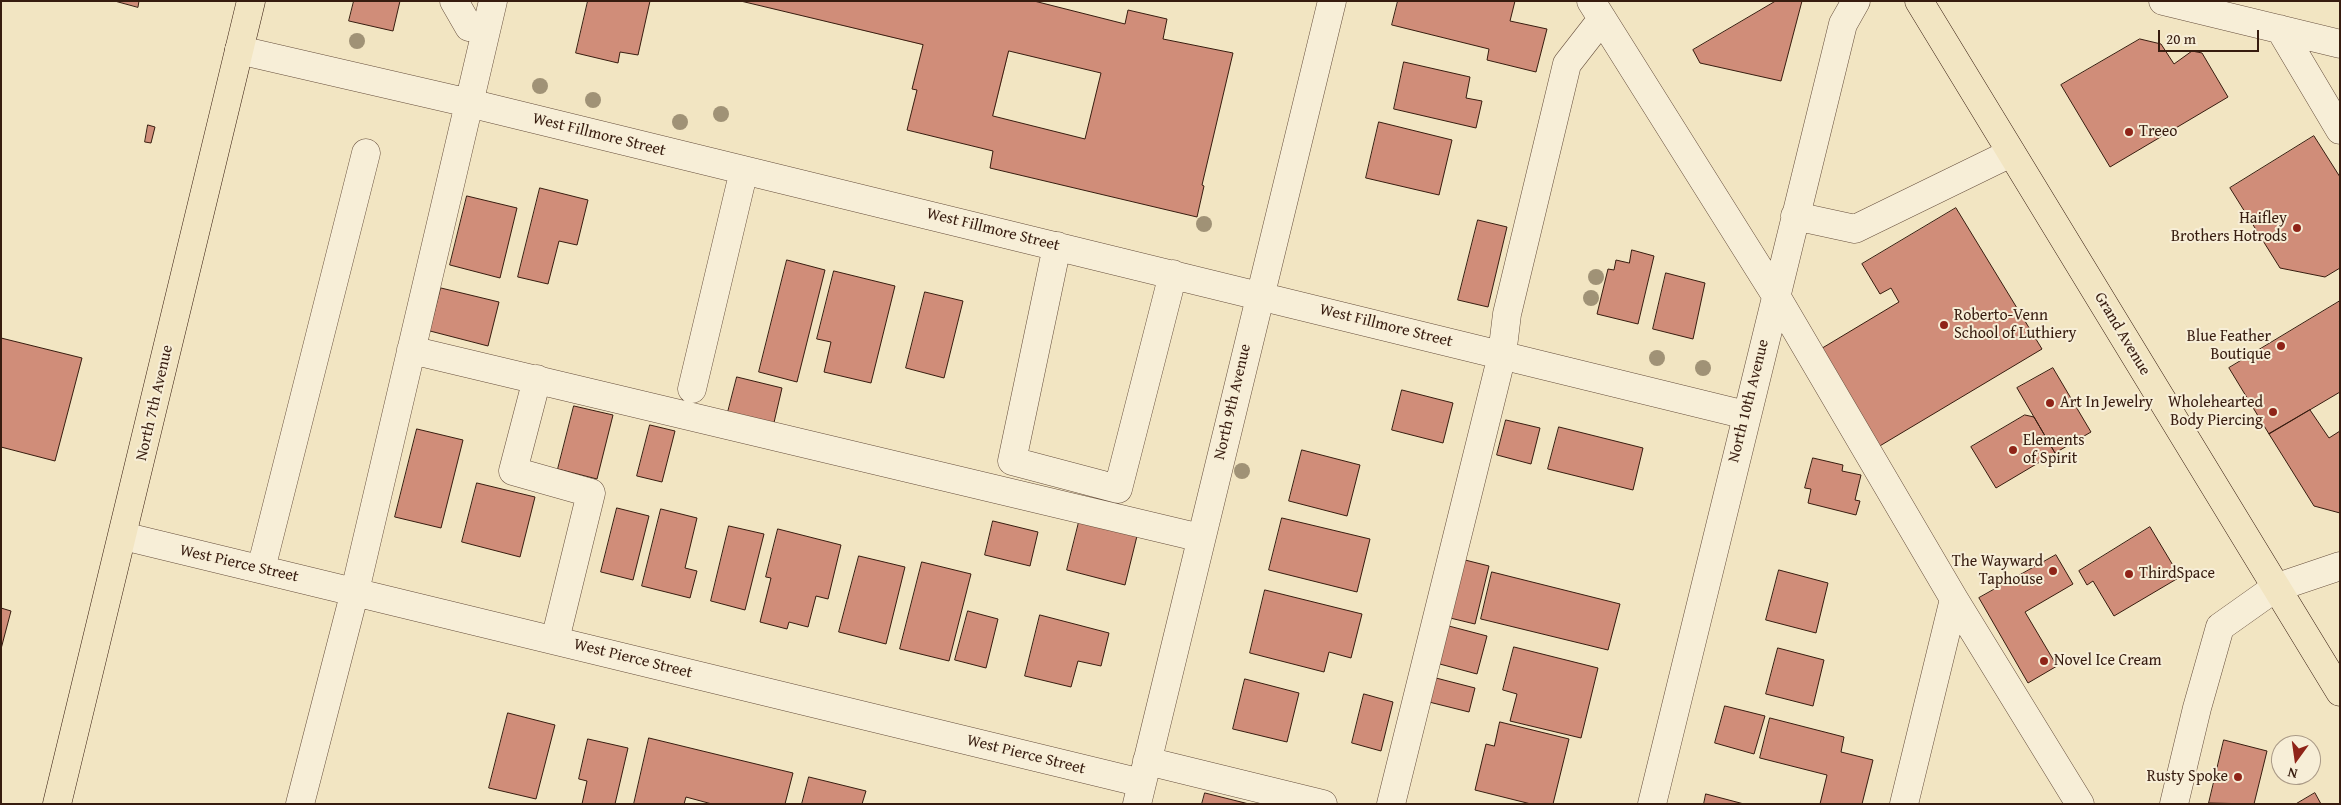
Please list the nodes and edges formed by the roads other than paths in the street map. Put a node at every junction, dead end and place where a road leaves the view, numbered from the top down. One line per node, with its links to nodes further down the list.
1 (251, 1): 12 (main road, North 7th Avenue)
2 (454, 1): 9 (street)
3 (493, 1): 13 (street)
4 (1332, 1): 22 (street, North 9th Avenue)
5 (1856, 1): 18 (street, North 10th Avenue)
6 (1919, 1): 15 (main road, Grand Avenue)
7 (2163, 1): 10 (street)
8 (1596, 10): 21 (street); 24 (street)
9 (469, 27)
10 (2280, 30): 11 (street); 14 (street)
11 (2340, 44)
12 (239, 50): 13 (street, West Fillmore Street); 28 (main road, North 7th Avenue)
13 (469, 103): 17 (street, West Fillmore Street); 23 (street)
14 (2340, 130)
15 (2012, 152): 18 (street); 32 (main road, Grand Avenue)
16 (366, 153): 31 (street)
17 (744, 170): 19 (street, West Fillmore Street); 26 (street)
18 (1795, 216): 21 (street, North 10th Avenue)
19 (1057, 246): 20 (street, West Fillmore Street); 20 (street)
20 (1173, 274): 22 (street, West Fillmore Street)
21 (1775, 294): 27 (street, North 10th Avenue); 34 (street)
22 (1259, 295): 24 (street, West Fillmore Street); 29 (street, North 9th Avenue)
23 (411, 350): 25 (street); 33 (street)
24 (1502, 355): 27 (street, West Fillmore Street); 41 (street)
25 (537, 378): 29 (street); 35 (street)
26 (692, 389)
27 (1746, 415): 42 (street, North 10th Avenue)
28 (123, 536): 31 (street, West Pierce Street); 38 (main road, North 7th Avenue)
29 (1201, 538): 37 (street, North 9th Avenue)
30 (2340, 566): 32 (street)
31 (261, 569): 33 (street, West Pierce Street)
32 (2275, 588): 36 (main road, Grand Avenue); 45 (street)
33 (355, 591): 35 (street, West Pierce Street); 39 (street)
34 (1954, 599): 43 (street); 44 (street)
35 (555, 640): 37 (street, West Pierce Street)
36 (2340, 692)
37 (1142, 783): 40 (street, West Pierce Street)
38 (57, 804)
39 (300, 804)
40 (1323, 804)
41 (1392, 804)
42 (1652, 804)
43 (1904, 804)
44 (2080, 804)
45 (2174, 804)

